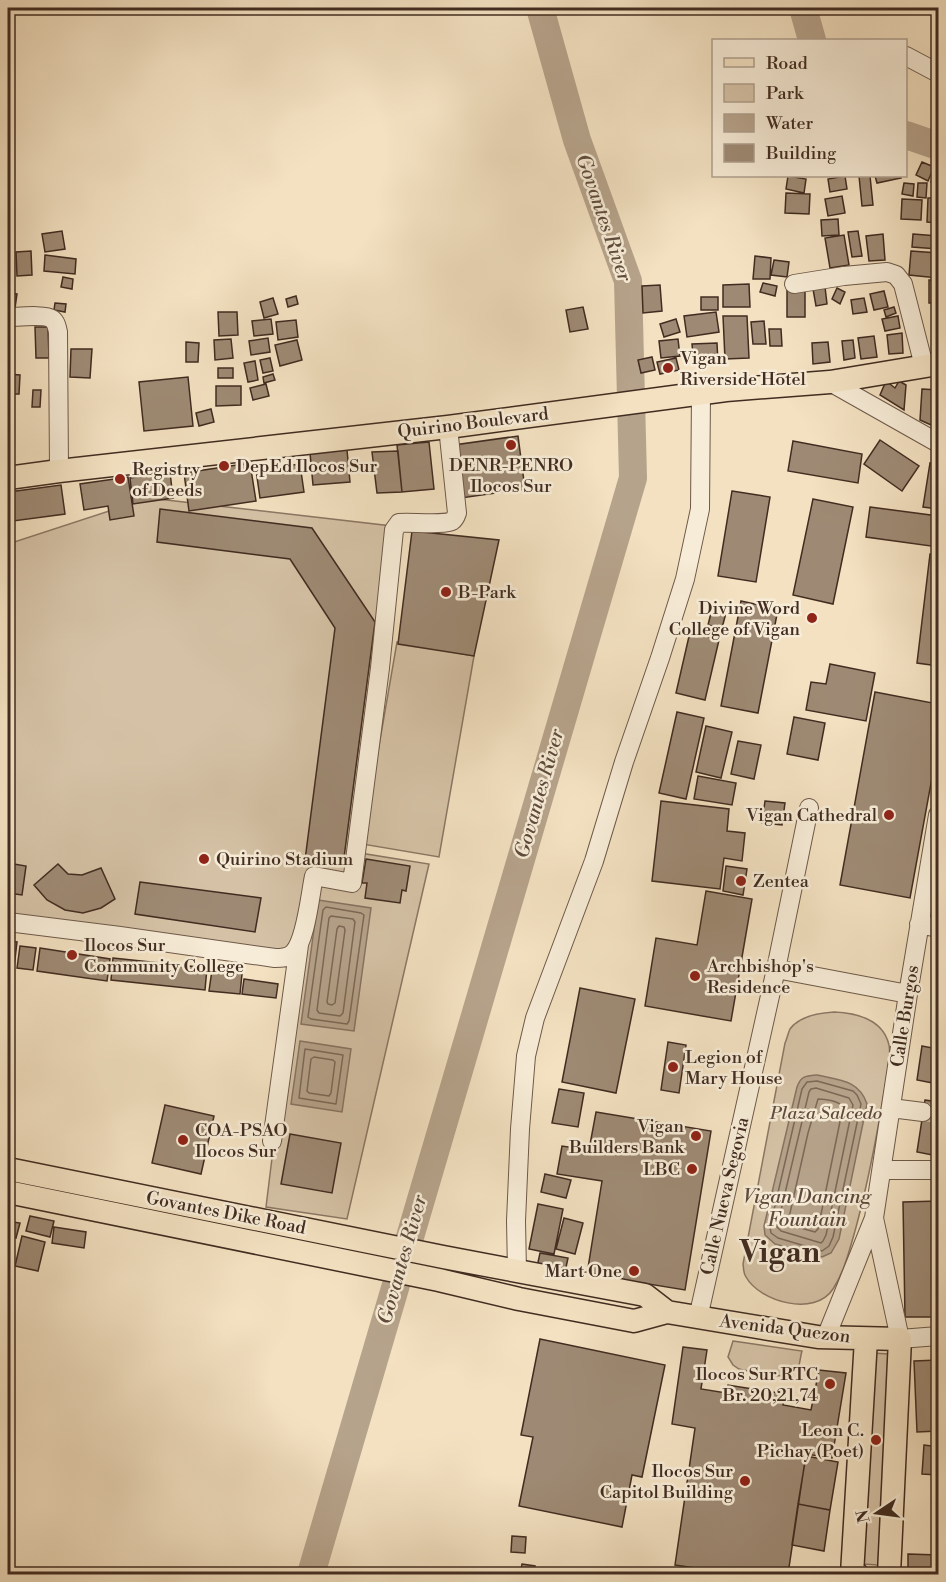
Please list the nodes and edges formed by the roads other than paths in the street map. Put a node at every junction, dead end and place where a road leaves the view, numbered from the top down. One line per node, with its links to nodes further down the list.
1 (907, 57): 2 (street)
2 (939, 73)
3 (794, 284): 5 (street)
4 (8, 317): 10 (street)
5 (931, 365): 6 (main road, Quirino Boulevard)
6 (830, 382): 7 (main road, Quirino Boulevard); 9 (street)
7 (701, 394): 8 (main road, Quirino Boulevard); 32 (street)
8 (448, 427): 10 (main road, Quirino Boulevard); 17 (street)
9 (939, 443)
10 (59, 471): 11 (main road, Quirino Boulevard)
11 (8, 478)
12 (809, 808): 18 (street, Calle Nueva Segovia)
13 (939, 815): 15 (street, Calle Burgos)
14 (8, 922): 17 (street)
15 (919, 924): 16 (street); 19 (street, Calle Burgos)
16 (939, 928)
17 (299, 945): 22 (street)
18 (776, 969): 19 (street); 35 (street, Calle Nueva Segovia)
19 (908, 994): 20 (street, Calle Burgos)
20 (891, 1108): 21 (street); 24 (street, Calle Burgos)
21 (923, 1112)
22 (272, 1141)
23 (8, 1169): 27 (main road, Govantes Dike Road)
24 (882, 1170): 25 (street); 28 (street, Calle Burgos)
25 (939, 1170)
26 (8, 1192): 27 (main road, Govantes Dike Road)
27 (102, 1200): 29 (main road, Govantes Dike Road); 31 (main road, Govantes Dike Road)
28 (874, 1218): 37 (street, Calle Burgos); 39 (street, Calle Burgos)
29 (352, 1239): 30 (main road, Govantes Dike Road); 31 (main road)
30 (451, 1259): 32 (main road, Avenida Quezon); 33 (main road)
31 (347, 1261): 33 (main road, Govantes Dike Road)
32 (518, 1270): 34 (main road, Avenida Quezon)
33 (445, 1282): 34 (main road, Avenida Quezon)
34 (667, 1312): 35 (main road, Avenida Quezon)
35 (698, 1318): 37 (main road, Avenida Quezon)
36 (939, 1336): 39 (street, Avenida Quezon)
37 (826, 1337): 38 (main road, Avenida Quezon)
38 (866, 1339): 39 (main road, Avenida Quezon); 40 (main road)
39 (900, 1340): 42 (main road, Calle Burgos)
40 (852, 1574): 41 (main road)
41 (857, 1575)
42 (889, 1575)

